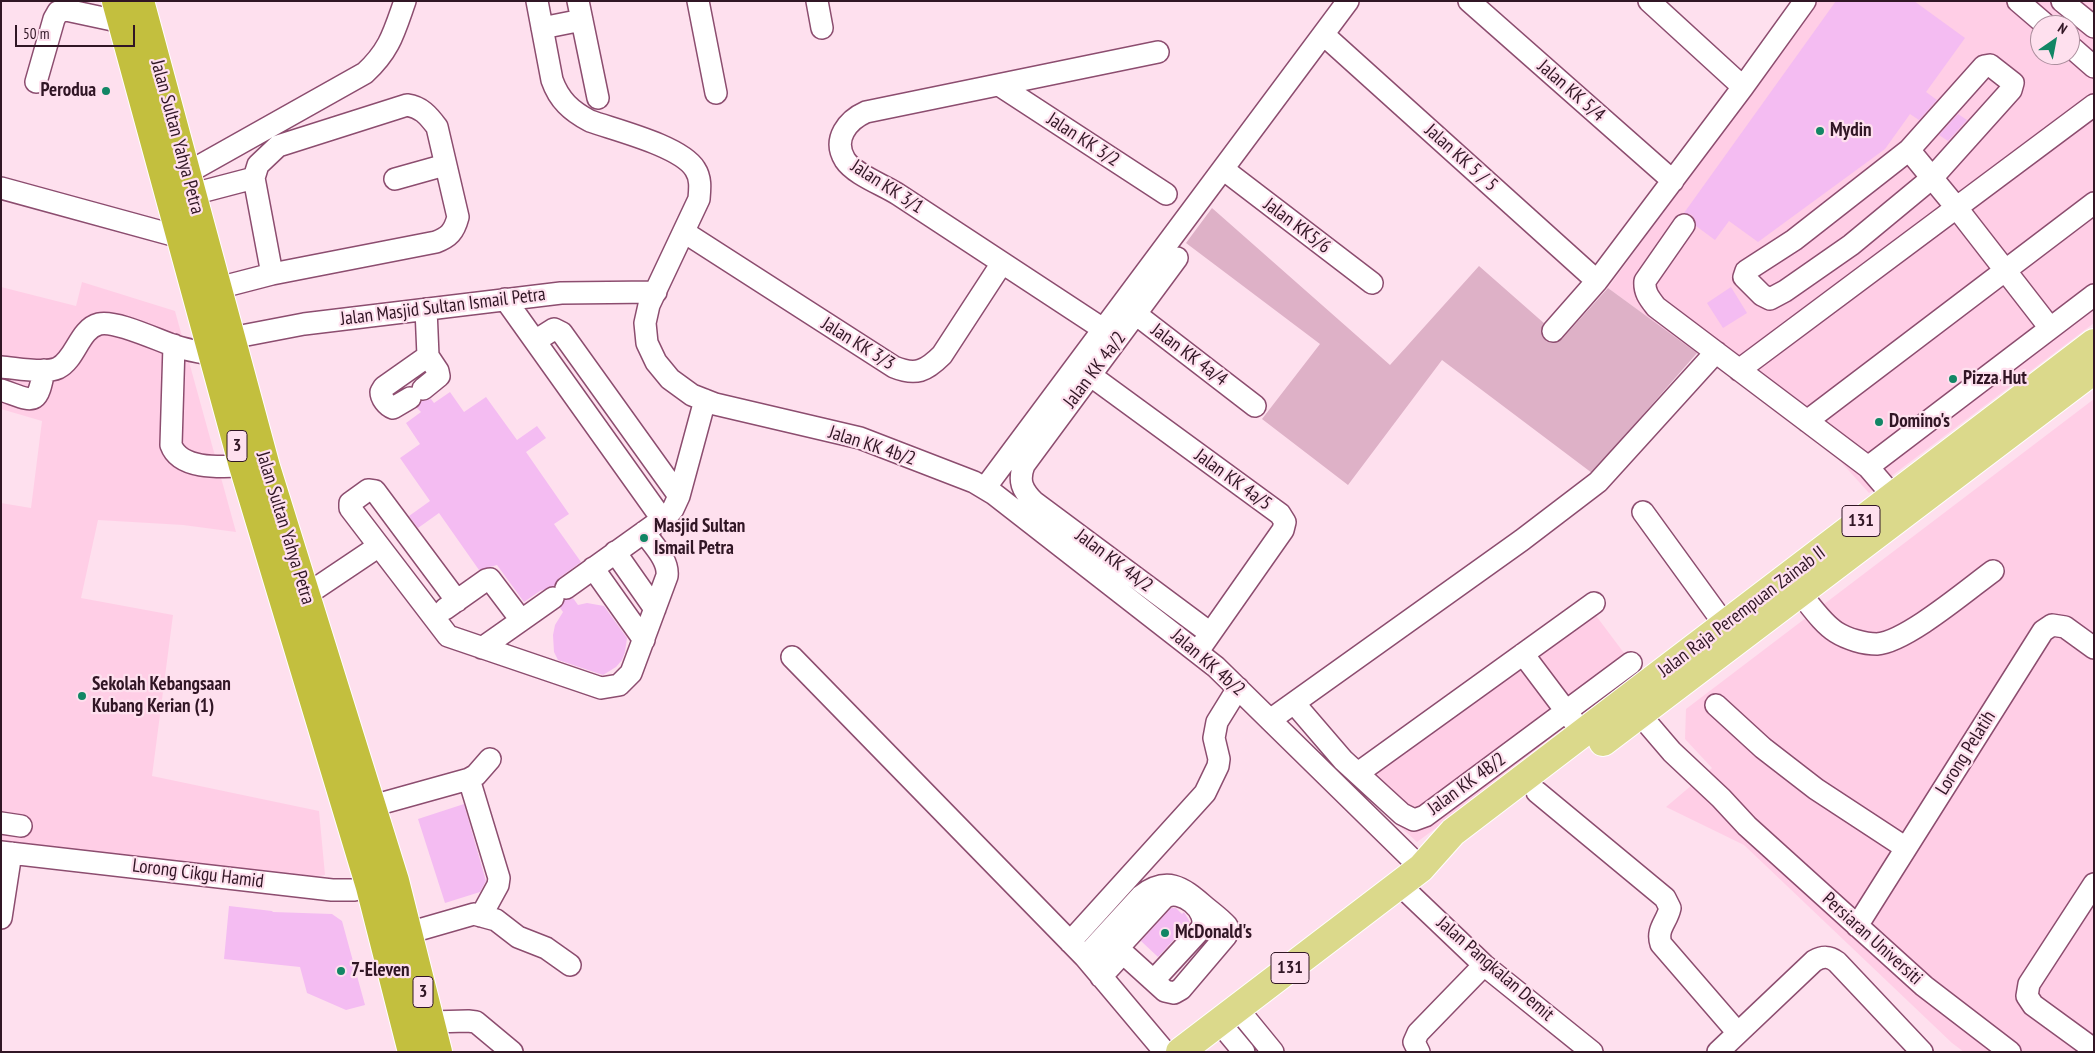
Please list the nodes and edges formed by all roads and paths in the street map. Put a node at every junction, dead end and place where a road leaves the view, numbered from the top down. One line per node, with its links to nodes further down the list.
1 (140, 1): 35 (highway, Jalan Sultan Yahya Petra / 3)
2 (405, 1): 35 (street)
3 (537, 1): 16 (street, Jalan KK 4b/2)
4 (698, 1): 25 (street)
5 (817, 1): 17 (street)
6 (1348, 1): 18 (street)
7 (1469, 1): 34 (street, Jalan KK 5/4)
8 (1649, 1): 24 (street)
9 (1805, 1): 24 (street)
10 (2018, 1): 14 (street)
11 (2062, 1): 15 (street)
12 (119, 11): 22 (street); 42 (highway, Jalan Sultan Yahya Petra / 3)
13 (580, 11): 16 (street); 26 (street)
14 (2034, 15)
15 (2094, 27)
16 (542, 28): 41 (street, Jalan KK 4b/2)
17 (822, 28)
18 (1324, 35): 30 (street); 48 (street, Jalan KK 5 / 5)
19 (1158, 52): 23 (street, Jalan KK 3/1)
20 (2080, 55): 21 (street)
21 (2094, 67)
22 (36, 82)
23 (999, 85): 37 (street, Jalan KK 3/2); 44 (street, Jalan KK 3/1)
24 (1743, 87): 34 (street)
25 (716, 93)
26 (598, 98)
27 (2094, 105): 39 (street)
28 (1908, 150): 33 (street); 33 (street); 45 (street)
29 (445, 165): 31 (street); 32 (street); 47 (street)
30 (1223, 169): 49 (street, Jalan KK5/6); 56 (street)
31 (254, 178): 35 (street); 47 (street)
32 (395, 178)
33 (1932, 178): 39 (street); 45 (street)
34 (1673, 181): 48 (street)
35 (190, 184): 50 (highway, Jalan Sultan Yahya Petra / 3)
36 (1, 188): 42 (street)
37 (1166, 194)
38 (2094, 203): 46 (street)
39 (1956, 207): 46 (street); 51 (street)
40 (1684, 225): 64 (street)
41 (684, 232): 44 (street, Jalan KK 3/3); 52 (street, Jalan KK 4b/2)
42 (180, 237): 63 (highway, Jalan Sultan Yahya Petra / 3)
43 (1177, 258): 56 (street, Jalan KK 4a/2)
44 (1002, 263): 58 (street, Jalan KK 3/1)
45 (1825, 263): 51 (street)
46 (2005, 270): 57 (street); 74 (street)
47 (272, 274): 50 (street)
48 (1598, 281): 59 (street)
49 (1372, 283)
50 (218, 288): 63 (highway, Jalan Sultan Yahya Petra / 3)
51 (1847, 288): 69 (street)
52 (656, 292): 54 (street, Jalan Masjid Sultan Ismail Petra); 72 (street, Jalan KK 4b/2)
53 (2094, 295): 57 (street)
54 (512, 298): 55 (street, Jalan Masjid Sultan Ismail Petra); 60 (street)
55 (426, 309): 63 (street, Jalan Masjid Sultan Ismail Petra); 65 (street)
56 (1129, 309): 58 (street); 68 (street, Jalan KK 4a/2); 73 (street, Jalan KK 4a/4)
57 (2050, 328): 76 (street)
58 (1103, 329): 68 (street)
59 (1553, 331)
60 (540, 337): 79 (street); 82 (street)
61 (2094, 343): 80 (main road, Jalan Raja Perempuan Zainab II / 131)
62 (174, 345): 63 (street); 67 (street); 75 (street)
63 (222, 346): 75 (highway, Jalan Sultan Yahya Petra / 3); 89 (highway, Jalan Sultan Yahya Petra / 3)
64 (1716, 352): 69 (street); 105 (street)
65 (428, 356): 65 (street)
66 (1, 367): 67 (street)
67 (44, 370): 71 (street)
68 (1084, 370): 77 (street, Jalan KK 4a/2); 78 (street); 96 (street, Jalan KK 4a/5)
69 (1739, 370): 74 (street)
70 (2094, 370): 88 (main road, Jalan Raja Perempuan Zainab II / 131)
71 (1, 390)
72 (705, 400): 78 (street, Jalan KK 4b/2); 79 (street)
73 (1255, 406)
74 (1807, 421): 76 (street)
75 (243, 466): 119 (highway, Jalan Sultan Yahya Petra / 3)
76 (1868, 467): 80 (street)
77 (1021, 485): 78 (street); 96 (street, Jalan KK 4A/2)
78 (989, 491): 100 (street, Jalan KK 4b/2)
79 (679, 496): 82 (street)
80 (1893, 496): 95 (main road, Jalan Raja Perempuan Zainab II / 131)
81 (1643, 512): 95 (street)
82 (662, 519): 83 (street)
83 (644, 532): 85 (street); 92 (street)
84 (379, 546): 89 (street); 90 (street); 93 (street)
85 (616, 552): 86 (street); 92 (street)
86 (593, 568): 94 (street); 97 (street)
87 (1993, 571): 88 (street)
88 (1800, 593): 107 (main road, Jalan Raja Perempuan Zainab II / 131)
89 (306, 594): 115 (highway, Jalan Sultan Yahya Petra / 3)
90 (457, 600): 93 (street); 94 (street)
91 (1594, 603): 101 (street)
92 (655, 608): 97 (street)
93 (432, 618): 98 (street)
94 (521, 620): 98 (street)
95 (1725, 625): 107 (main road, Jalan Raja Perempuan Zainab II / 131)
96 (1210, 633): 100 (street, Jalan KK 4a/5)
97 (644, 640): 98 (street)
98 (482, 648)
99 (2094, 648): 116 (street, Lorong Pelatih)
100 (1198, 651): 104 (street, Jalan KK 4b/2)
101 (1523, 654): 108 (street); 112 (street)
102 (792, 657): 126 (street)
103 (1631, 663): 108 (street, Jalan KK 4B/2)
104 (1238, 688): 109 (street, Jalan KK 4b/2); 126 (street)
105 (1294, 703): 109 (street); 112 (street, Jalan KK 4B/2)
106 (1716, 705): 116 (street)
107 (1629, 710): 110 (main road, Jalan Raja Perempuan Zainab II / 131); 114 (main road, Jalan Raja Perempuan Zainab II / 131); 124 (street, Persiaran Universiti)
108 (1566, 711): 110 (street); 112 (street, Jalan KK 4B/2)
109 (1270, 720): 118 (street, Jalan KK 4b/2)
110 (1583, 733): 118 (main road, Jalan Raja Perempuan Zainab II / 131)
111 (490, 759): 113 (street)
112 (1358, 773)
113 (469, 779): 115 (street); 122 (street)
114 (1537, 792): 118 (main road, Jalan Raja Perempuan Zainab II / 131); 134 (street)
115 (372, 806): 119 (highway, Jalan Sultan Yahya Petra / 3)
116 (1906, 848): 124 (street, Lorong Pelatih)
117 (6, 853): 119 (street, Lorong Cikgu Hamid); 123 (street)
118 (1421, 868): 120 (main road, Jalan Raja Perempuan Zainab II / 131)
119 (382, 884): 125 (highway, Jalan Sultan Yahya Petra / 3); 136 (highway, Jalan Sultan Yahya Petra / 3)
120 (1399, 884): 129 (street, Jalan Pangkalan Demit); 132 (main road, Jalan Raja Perempuan Zainab II / 131)
121 (2094, 884): 135 (street)
122 (481, 916): 125 (street); 128 (street)
123 (1, 918)
124 (1858, 926): 147 (street, Persiaran Universiti)
125 (408, 933): 133 (highway, Jalan Sultan Yahya Petra / 3)
126 (1070, 942): 130 (street)
127 (1114, 945): 130 (street); 131 (street); 131 (street); 131 (street)
128 (570, 965)
129 (1484, 965): 143 (street); 144 (street, Jalan Pangkalan Demit)
130 (1093, 967): 139 (street)
131 (1154, 980)
132 (1228, 1015): 140 (main road, Jalan Raja Perempuan Zainab II / 131); 141 (street); 142 (street)
133 (431, 1022): 137 (highway, Jalan Sultan Yahya Petra / 3); 138 (street)
134 (1738, 1033): 145 (street); 146 (street)
135 (2092, 1049)
136 (412, 1052)
137 (438, 1052)
138 (512, 1052)
139 (1165, 1052)
140 (1180, 1052)
141 (1244, 1052)
142 (1273, 1052)
143 (1419, 1052)
144 (1592, 1052)
145 (1718, 1052)
146 (1922, 1052)
147 (2010, 1052)

